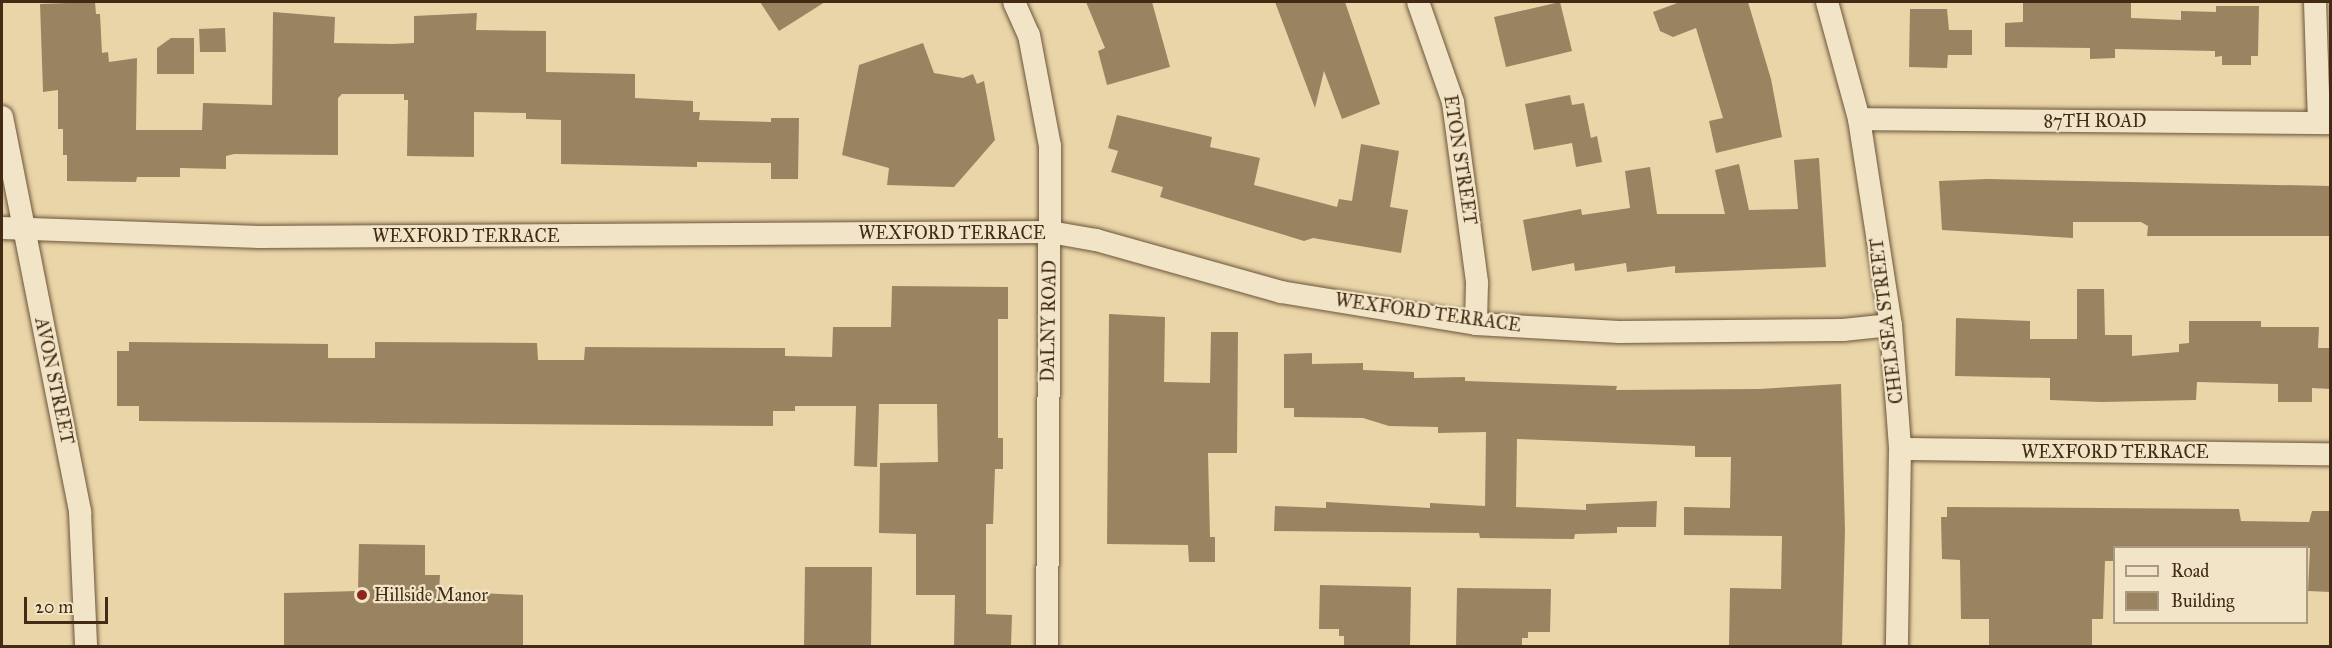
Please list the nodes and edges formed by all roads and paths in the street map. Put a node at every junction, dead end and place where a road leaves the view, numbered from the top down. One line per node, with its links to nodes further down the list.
1 (1014, 2): 9 (street, DALNY ROAD)
2 (1418, 2): 10 (street, ETON STREET)
3 (1827, 2): 6 (street, CHELSEA STREET)
4 (2315, 2): 7 (street)
5 (2, 117): 8 (street, AVON STREET)
6 (1859, 119): 7 (street, 87TH ROAD); 11 (street, CHELSEA STREET)
7 (2325, 123)
8 (11, 228): 9 (street, WEXFORD TERRACE); 14 (street, AVON STREET)
9 (1050, 232): 10 (street, WEXFORD TERRACE); 15 (street, DALNY ROAD)
10 (1476, 324): 11 (street, WEXFORD TERRACE)
11 (1891, 325): 12 (street, CHELSEA STREET)
12 (1900, 449): 13 (street, WEXFORD TERRACE); 16 (street, CHELSEA STREET)
13 (2331, 454)
14 (86, 646)
15 (1047, 646)
16 (1897, 646)

